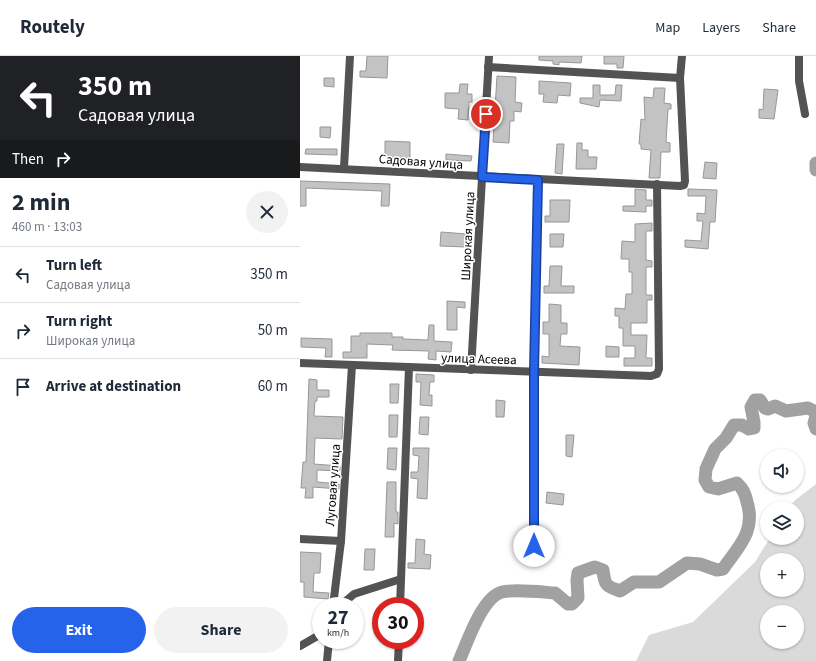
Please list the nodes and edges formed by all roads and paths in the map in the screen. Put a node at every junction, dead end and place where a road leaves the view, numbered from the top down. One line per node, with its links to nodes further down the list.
1 (350, 56): 9 (street)
2 (489, 56): 5 (street, Широкая улица)
3 (682, 56): 6 (street)
4 (799, 56): 7 (street)
5 (488, 67): 6 (street); 10 (street, Широкая улица)
6 (680, 78): 12 (street, Садовая улица)
7 (805, 114)
8 (300, 167): 9 (street, Садовая улица)
9 (344, 168): 10 (street, Садовая улица)
10 (482, 177): 11 (street, Садовая улица); 16 (street, Широкая улица)
11 (538, 180): 12 (street, Садовая улица); 17 (street)
12 (657, 184): 17 (street, улица Асеева)
13 (300, 363): 14 (street, улица Асеева)
14 (352, 365): 15 (street, улица Асеева); 19 (street, Луговая улица)
15 (409, 367): 16 (street, улица Асеева); 21 (street)
16 (471, 370): 17 (street, улица Асеева)
17 (534, 372): 20 (street)
18 (300, 539): 19 (street)
19 (341, 541): 22 (street, Луговая улица)
20 (534, 546)
21 (401, 579): 23 (street); 24 (street)
22 (334, 597)
23 (350, 597)
24 (400, 597)
25 (312, 639): 26 (street)
26 (300, 646)
27 (328, 649): 29 (street)
28 (399, 649): 30 (street)
29 (327, 661)
30 (398, 661)

